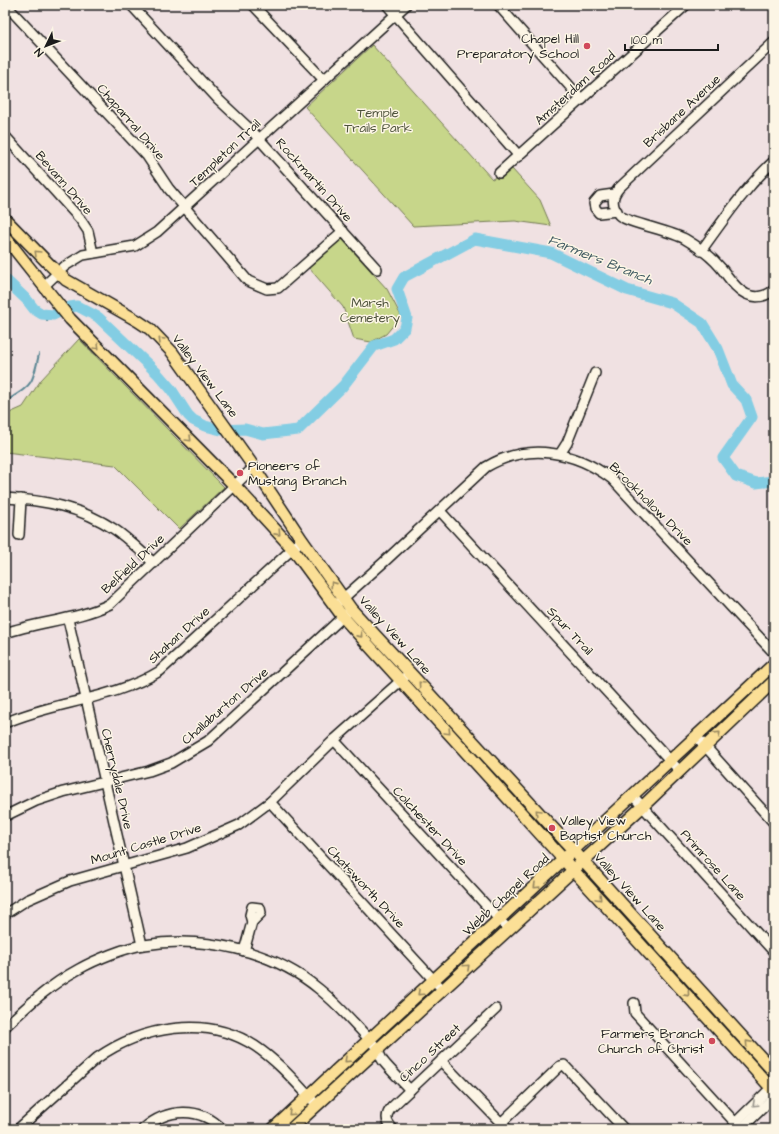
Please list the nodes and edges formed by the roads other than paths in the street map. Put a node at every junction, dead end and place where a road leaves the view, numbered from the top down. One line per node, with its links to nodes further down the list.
1 (6, 5): 18 (street, Chaparral Drive)
2 (131, 5): 13 (street, Rockmartin Drive)
3 (253, 5): 10 (street)
4 (387, 5): 8 (street)
5 (406, 5): 8 (street, Templeton Trail)
6 (498, 5): 11 (street)
7 (686, 5): 11 (street, Amsterdam Road)
8 (396, 14): 10 (street, Templeton Trail); 14 (street)
9 (774, 42): 17 (street, Brisbane Avenue)
10 (324, 80): 13 (street, Templeton Trail)
11 (582, 100): 14 (street, Amsterdam Road)
12 (5, 136): 24 (street, Bevann Drive)
13 (259, 140): 18 (street, Templeton Trail); 21 (street, Rockmartin Drive)
14 (519, 156): 16 (street, Amsterdam Road)
15 (774, 161): 23 (street)
16 (499, 173)
17 (614, 198): 19 (street); 19 (street)
18 (186, 207): 21 (street, Chaparral Drive); 24 (street, Templeton Trail)
19 (617, 211): 23 (street)
20 (5, 219): 26 (main road, Valley View Lane, one-way to 20)
21 (342, 231): 25 (street, Rockmartin Drive)
22 (5, 237): 27 (main road, Valley View Lane)
23 (701, 251): 28 (street)
24 (93, 253): 26 (street, Templeton Trail)
25 (377, 269)
26 (62, 276): 27 (street, Templeton Trail); 31 (main road, Valley View Lane, one-way to 26)
27 (44, 286): 32 (main road, Valley View Lane, one-way to 32)
28 (774, 290)
29 (595, 374): 30 (street)
30 (560, 454): 35 (street, Brookhollow Drive); 44 (street, Brookhollow Drive)
31 (254, 467): 32 (street, Belfield Drive); 37 (main road, Valley View Lane)
32 (235, 486): 38 (main road, Valley View Lane, one-way to 38); 39 (street, Belfield Drive)
33 (5, 498): 34 (street)
34 (21, 499): 36 (street); 39 (street)
35 (440, 511): 40 (street, Brookhollow Drive); 55 (street, Spur Trail)
36 (18, 535)
37 (302, 540): 38 (street, Shahan Drive); 40 (main road, Valley View Lane, one-way to 37)
38 (293, 549): 40 (main road, Valley View Lane); 50 (street, Shahan Drive)
39 (154, 563): 42 (street, Belfield Drive)
40 (339, 602): 41 (main road, Valley View Lane)
41 (347, 613): 46 (main road, Valley View Lane); 48 (main road, Valley View Lane, one-way to 48); 57 (street, Challaburton Drive)
42 (68, 619): 43 (street, Belfield Drive); 50 (street, Cherrydale Drive)
43 (5, 633)
44 (774, 654)
45 (774, 664): 47 (main road, Webb Chapel Road)
46 (410, 673): 48 (street, Mount Castle Drive); 63 (main road, Valley View Lane, one-way to 46)
47 (760, 677): 49 (street); 52 (main road, Webb Chapel Road)
48 (401, 681): 53 (street, Mount Castle Drive); 64 (main road, Valley View Lane, one-way to 64)
49 (772, 687): 54 (main road, Webb Chapel Road, one-way to 49)
50 (86, 699): 51 (street, Shahan Drive); 57 (street, Cherrydale Drive)
51 (5, 722)
52 (696, 736): 54 (street); 55 (main road, Webb Chapel Road)
53 (334, 740): 59 (street, Mount Castle Drive); 69 (street, Colchester Drive)
54 (705, 748): 56 (main road, Webb Chapel Road); 62 (street)
55 (671, 760): 56 (street, Spur Trail); 58 (main road, Webb Chapel Road)
56 (680, 770): 60 (main road, Webb Chapel Road)
57 (104, 781): 61 (street, Challaburton Drive); 66 (street, Cherrydale Drive)
58 (633, 796): 60 (street, Primrose Lane); 63 (main road, Webb Chapel Road)
59 (270, 802): 66 (street, Mount Castle Drive); 77 (street, Chatsworth Drive)
60 (642, 807): 65 (main road, Webb Chapel Road); 76 (street, Primrose Lane)
61 (5, 816)
62 (774, 823)
63 (574, 850): 64 (main road, Webb Chapel Road); 65 (main road, Valley View Lane)
64 (564, 859): 67 (main road, Valley View Lane); 69 (main road, Webb Chapel Road, one-way to 69)
65 (582, 860): 67 (main road, Webb Chapel Road); 72 (main road, Valley View Lane)
66 (123, 866): 68 (street, Mount Castle Drive); 73 (street, Cherrydale Drive)
67 (573, 869): 71 (main road, Webb Chapel Road); 74 (main road, Valley View Lane, one-way to 74)
68 (5, 914)
69 (500, 920): 71 (street, Colchester Drive); 77 (main road, Webb Chapel Road)
70 (252, 922): 75 (street)
71 (508, 929): 78 (main road, Webb Chapel Road, one-way to 71)
72 (652, 938): 74 (main road); 85 (main road, Valley View Lane, one-way to 72)
73 (142, 945): 75 (street); 81 (street)
74 (644, 947): 87 (main road, Valley View Lane, one-way to 87)
75 (244, 951): 82 (street)
76 (774, 952)
77 (434, 980): 78 (street, Chatsworth Drive); 82 (main road, Webb Chapel Road, one-way to 82)
78 (442, 989): 83 (main road, Webb Chapel Road)
79 (634, 1003): 90 (street)
80 (496, 1009): 84 (street, Cinco Street)
81 (5, 1027)
82 (368, 1040): 83 (street); 88 (main road, Webb Chapel Road, one-way to 88)
83 (377, 1049): 86 (street); 88 (main road, Webb Chapel Road)
84 (441, 1061): 86 (street, Cinco Street); 89 (street)
85 (774, 1072)
86 (410, 1090): 96 (street, Cinco Street)
87 (773, 1091): 90 (street)
88 (313, 1101): 91 (street); 94 (main road, Webb Chapel Road, one-way to 94); 95 (main road, Webb Chapel Road)
89 (504, 1126): 97 (street)
90 (739, 1127)
91 (18, 1129)
92 (144, 1129): 93 (street)
93 (222, 1129)
94 (274, 1129)
95 (291, 1129)
96 (393, 1129)
97 (624, 1129)

